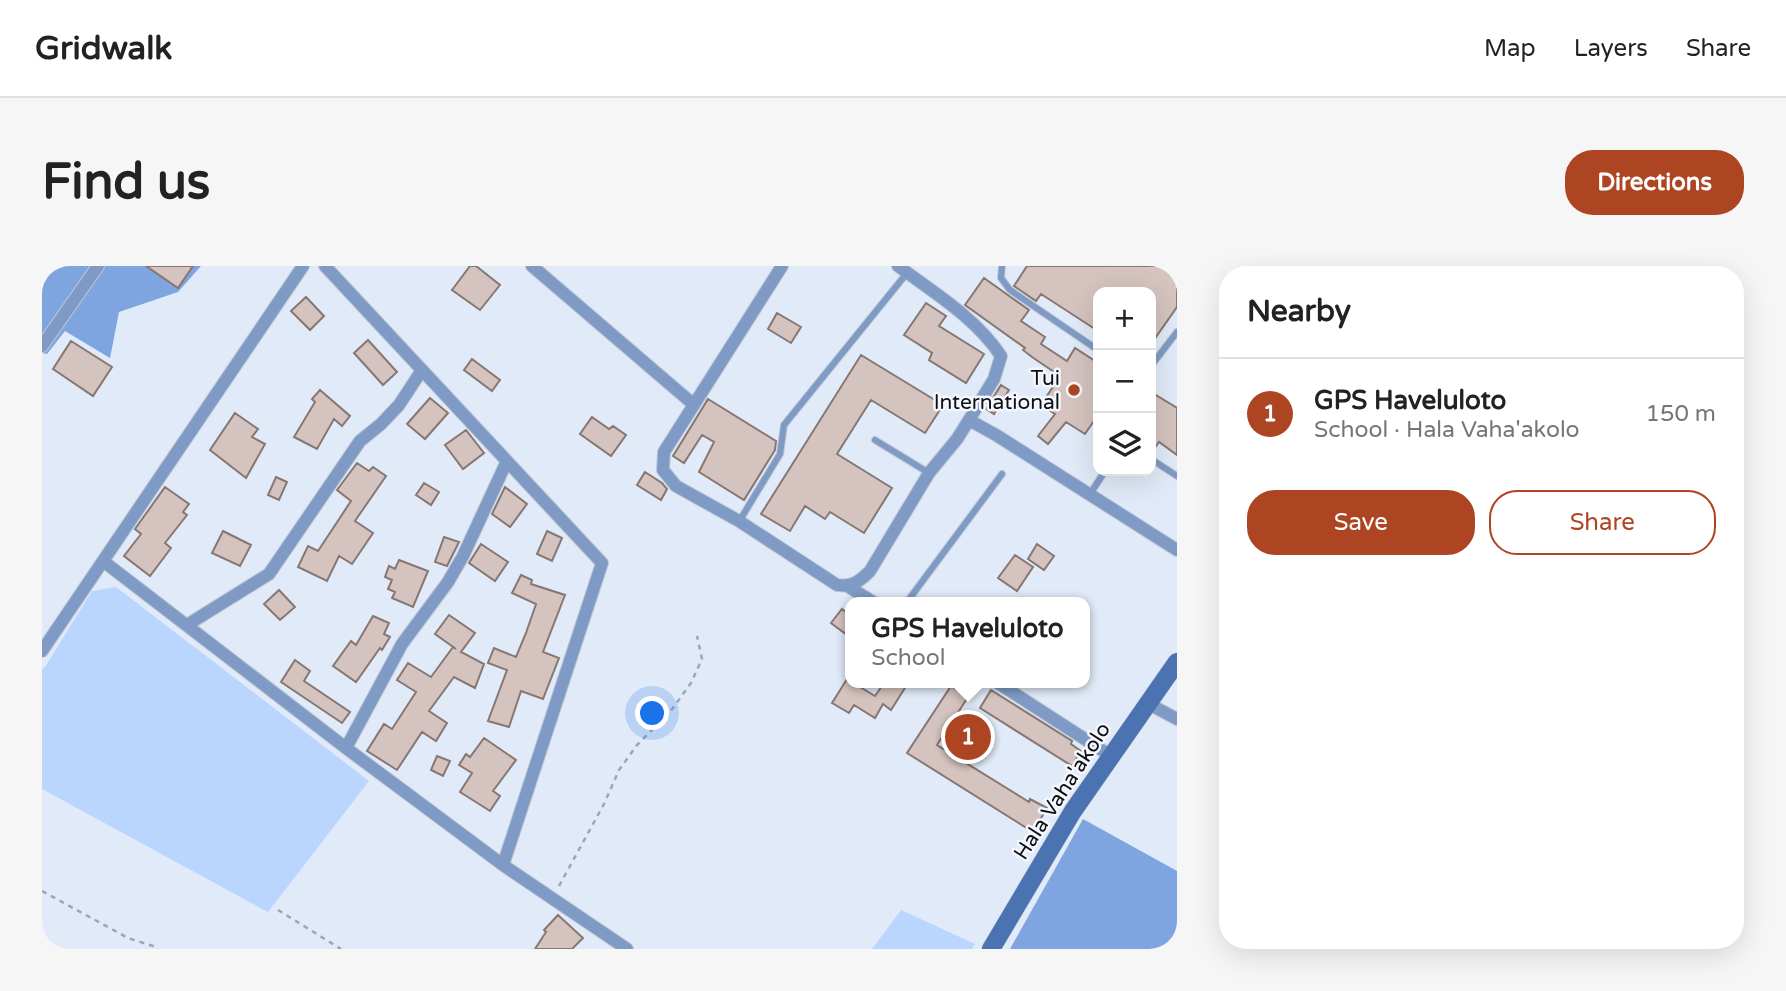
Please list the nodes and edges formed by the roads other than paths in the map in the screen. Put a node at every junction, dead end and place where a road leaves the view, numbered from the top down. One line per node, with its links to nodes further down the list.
1 (98, 266): 9 (street)
2 (303, 266): 25 (street)
3 (325, 266): 12 (street)
4 (532, 266): 13 (street)
5 (782, 266): 13 (street)
6 (1002, 266): 10 (lane)
7 (906, 268): 14 (street); 23 (lane)
8 (1177, 332): 11 (lane)
9 (42, 346)
10 (1093, 347)
11 (1156, 359)
12 (422, 370): 16 (street); 29 (street)
13 (693, 404): 23 (street)
14 (969, 420): 18 (street); 22 (street)
15 (875, 440): 18 (lane)
16 (507, 461): 35 (street); 37 (street)
17 (1156, 462): 21 (lane)
18 (929, 473): 26 (street)
19 (1002, 474): 28 (lane)
20 (1102, 476): 22 (lane)
21 (1177, 476)
22 (1090, 494): 24 (street)
23 (739, 521): 26 (street)
24 (1177, 550)
25 (103, 561): 29 (street); 30 (street)
26 (849, 587): 27 (street)
27 (865, 597)
28 (911, 597)
29 (187, 625): 35 (street)
30 (42, 651)
31 (1177, 662): 33 (main road, Hala Vaha'akolo)
32 (1006, 688): 36 (street)
33 (1147, 703): 34 (street); 36 (main road, Hala Vaha'akolo)
34 (1177, 719)
35 (346, 748): 37 (street)
36 (1111, 756): 39 (main road, Hala Vaha'akolo)
37 (503, 865): 38 (street)
38 (627, 949)
39 (991, 949)

